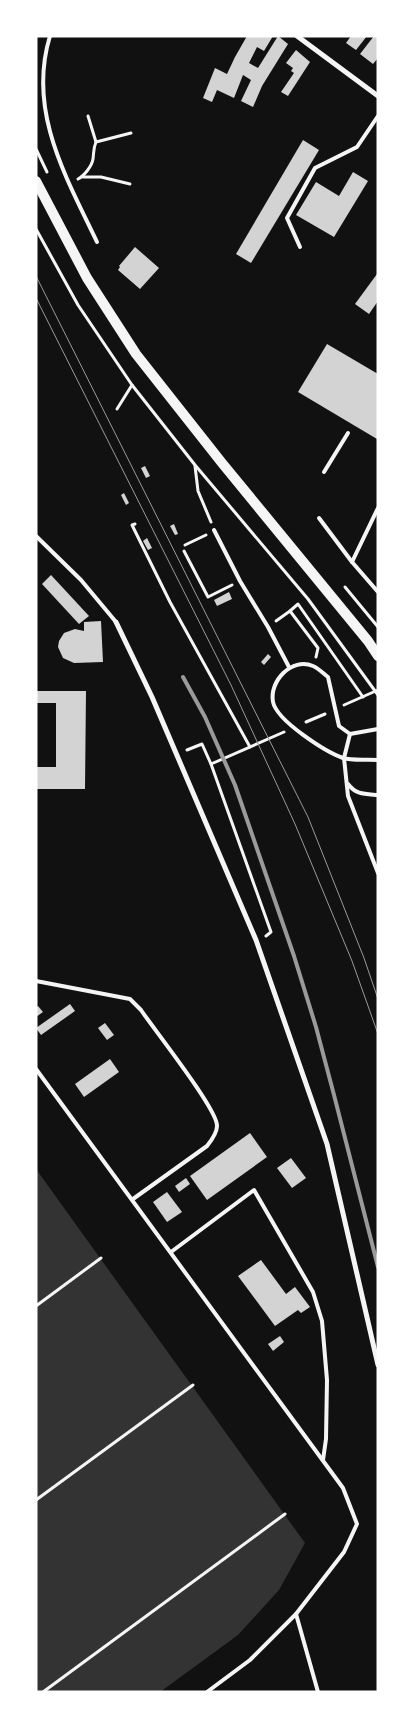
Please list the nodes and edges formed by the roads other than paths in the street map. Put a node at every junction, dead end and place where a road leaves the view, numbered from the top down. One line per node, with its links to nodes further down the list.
1 (50, 36): 6 (lane)
2 (297, 36): 3 (street)
3 (378, 96)
4 (378, 116): 7 (lane)
5 (36, 181): 17 (main road)
6 (97, 242)
7 (300, 247)
8 (348, 433): 9 (lane)
9 (324, 472)
10 (378, 508): 14 (lane)
11 (319, 518): 14 (lane)
12 (214, 530): 18 (lane)
13 (36, 536): 16 (lane)
14 (352, 562): 15 (lane)
15 (378, 592)
16 (116, 622): 30 (street)
17 (378, 656)
18 (289, 667): 20 (lane); 21 (lane)
19 (378, 729): 20 (lane)
20 (350, 734): 21 (lane)
21 (344, 758): 22 (lane); 23 (lane)
22 (378, 760)
23 (348, 784): 24 (lane); 25 (lane)
24 (378, 795)
25 (378, 873)
26 (36, 981): 28 (lane)
27 (36, 1069): 28 (lane)
28 (133, 1199): 29 (lane)
29 (171, 1252): 31 (lane); 31 (lane)
30 (378, 1365)
31 (323, 1460): 32 (lane)
32 (296, 1614): 33 (lane); 34 (lane)
33 (207, 1692)
34 (318, 1692)

